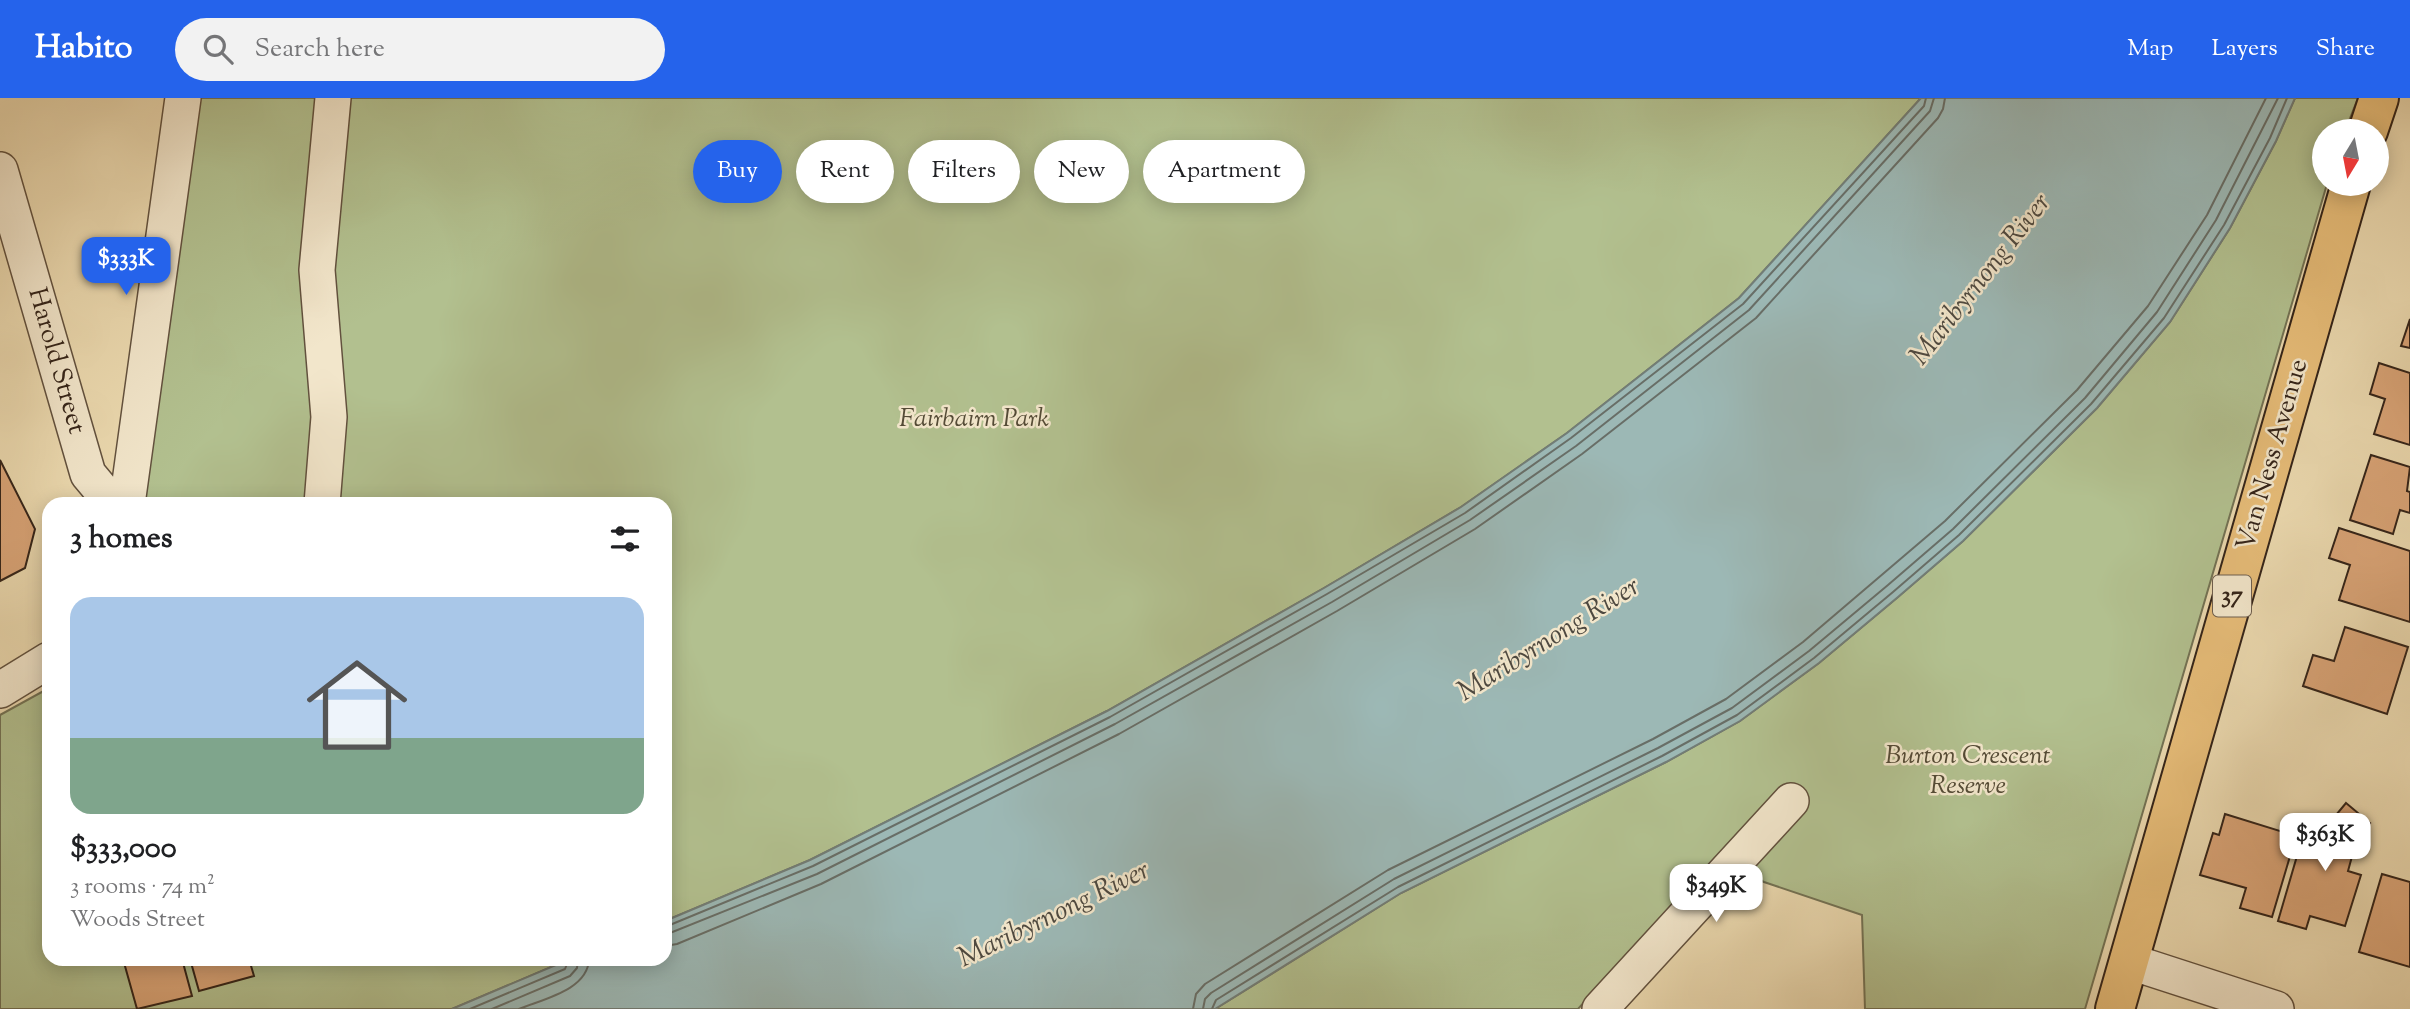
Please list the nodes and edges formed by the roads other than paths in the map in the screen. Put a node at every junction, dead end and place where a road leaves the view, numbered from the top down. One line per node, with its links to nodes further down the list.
1 (183, 98): 8 (street)
2 (333, 98): 9 (street)
3 (2379, 98): 4 (main road)
4 (2372, 119)
5 (0, 170): 7 (street, Harold Street)
6 (2348, 196): 13 (main road, Van Ness Avenue / 37)
7 (107, 497)
8 (128, 497)
9 (323, 497)
10 (42, 664): 11 (street)
11 (0, 690)
12 (1791, 801): 14 (street)
13 (2128, 961): 15 (main road, Van Ness Avenue / 37); 16 (street)
14 (1600, 1009)
15 (2115, 1009)
16 (2276, 1009)

